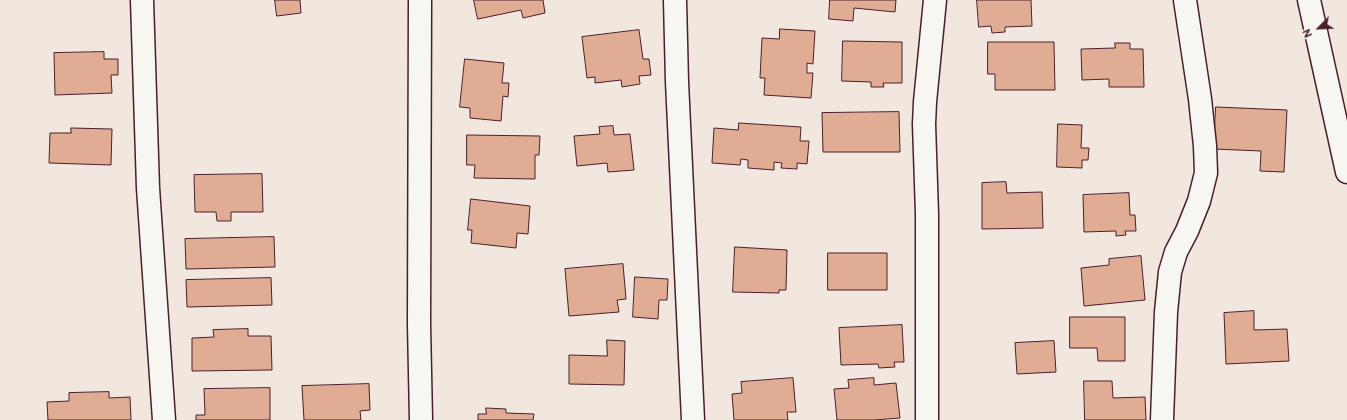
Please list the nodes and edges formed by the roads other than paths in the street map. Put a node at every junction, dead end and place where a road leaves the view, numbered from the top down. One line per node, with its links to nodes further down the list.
1 (142, 0): 8 (street)
2 (420, 0): 9 (street)
3 (676, 0): 10 (street)
4 (935, 0): 11 (street)
5 (1185, 0): 12 (street)
6 (1309, 0): 7 (street)
7 (1347, 172)
8 (164, 420)
9 (421, 420)
10 (693, 420)
11 (928, 420)
12 (1162, 420)

